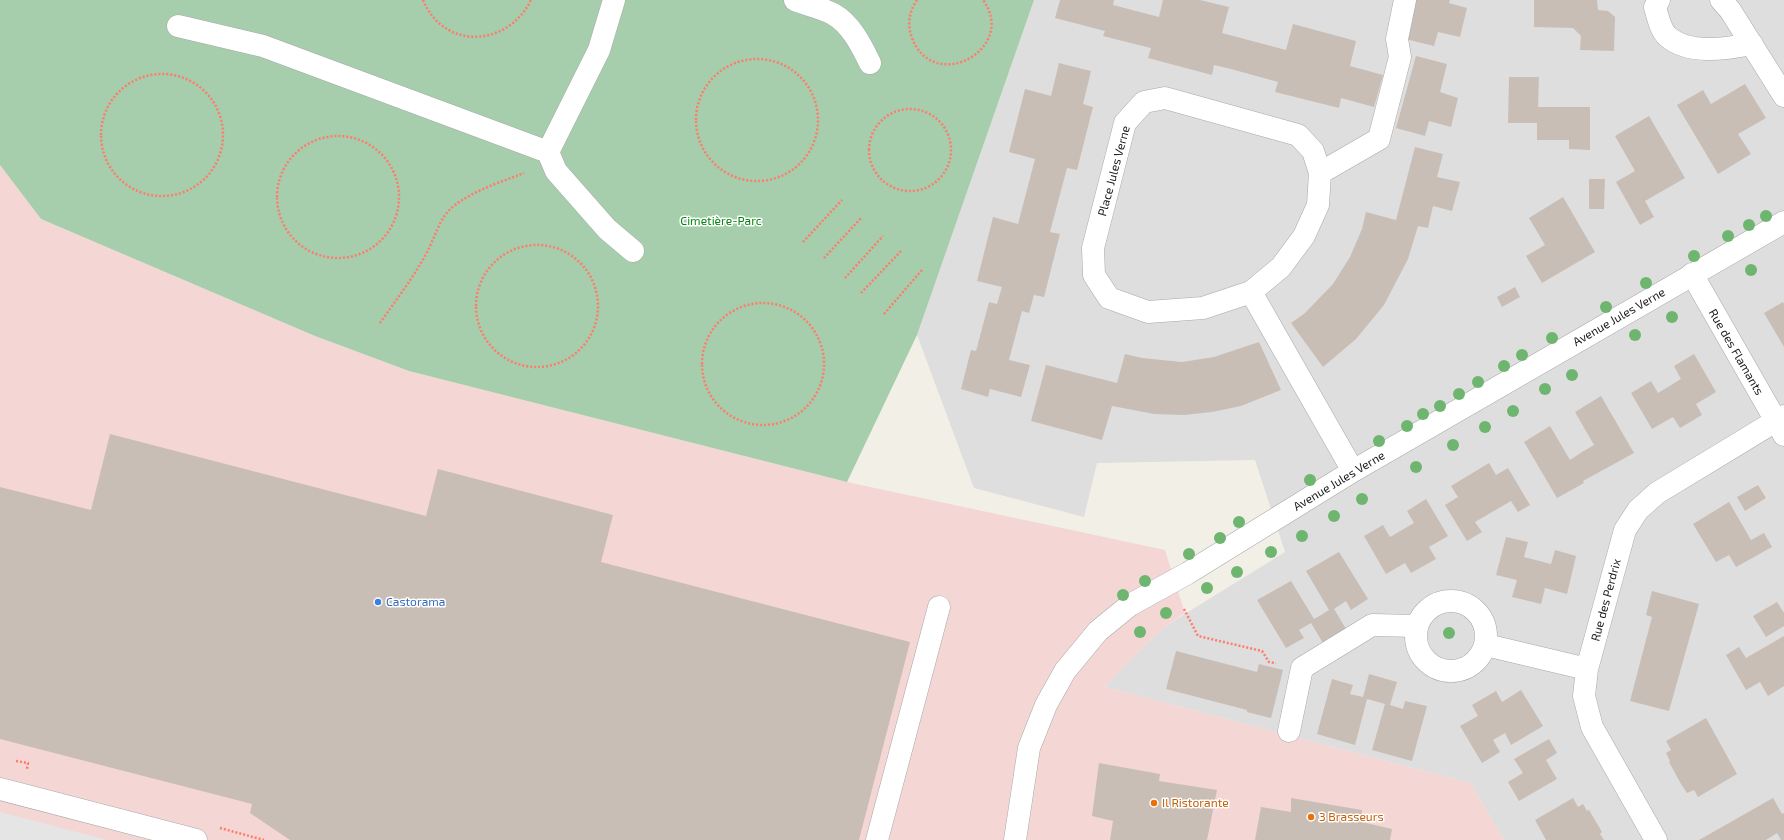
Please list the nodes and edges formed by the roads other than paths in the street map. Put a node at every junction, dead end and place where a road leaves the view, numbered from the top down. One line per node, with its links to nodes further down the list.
1 (614, 0): 10 (street)
2 (795, 0): 8 (street)
3 (1404, 0): 11 (street)
4 (1659, 0): 7 (street)
5 (1721, 0): 7 (street)
6 (178, 26): 10 (street)
7 (1752, 44): 9 (street)
8 (870, 63)
9 (1784, 96)
10 (550, 156): 13 (street)
11 (1320, 173): 15 (street, Place Jules Verne); 15 (street, Place Jules Verne)
12 (1784, 222): 14 (street, Avenue Jules Verne)
13 (634, 251)
14 (1692, 274): 16 (street, Rue des Flamants); 17 (street, Avenue Jules Verne)
15 (1251, 292): 17 (street)
16 (1781, 424): 21 (street, Rue des Perdrix)
17 (1353, 471): 26 (street, Avenue Jules Verne)
18 (939, 607): 25 (street)
19 (1417, 626): 20 (street); 20 (street); 22 (street)
20 (1486, 645): 21 (street)
21 (1587, 669): 27 (street, Rue des Perdrix)
22 (1289, 731)
23 (0, 789): 24 (street)
24 (196, 840)
25 (877, 840)
26 (1015, 840)
27 (1656, 840)

